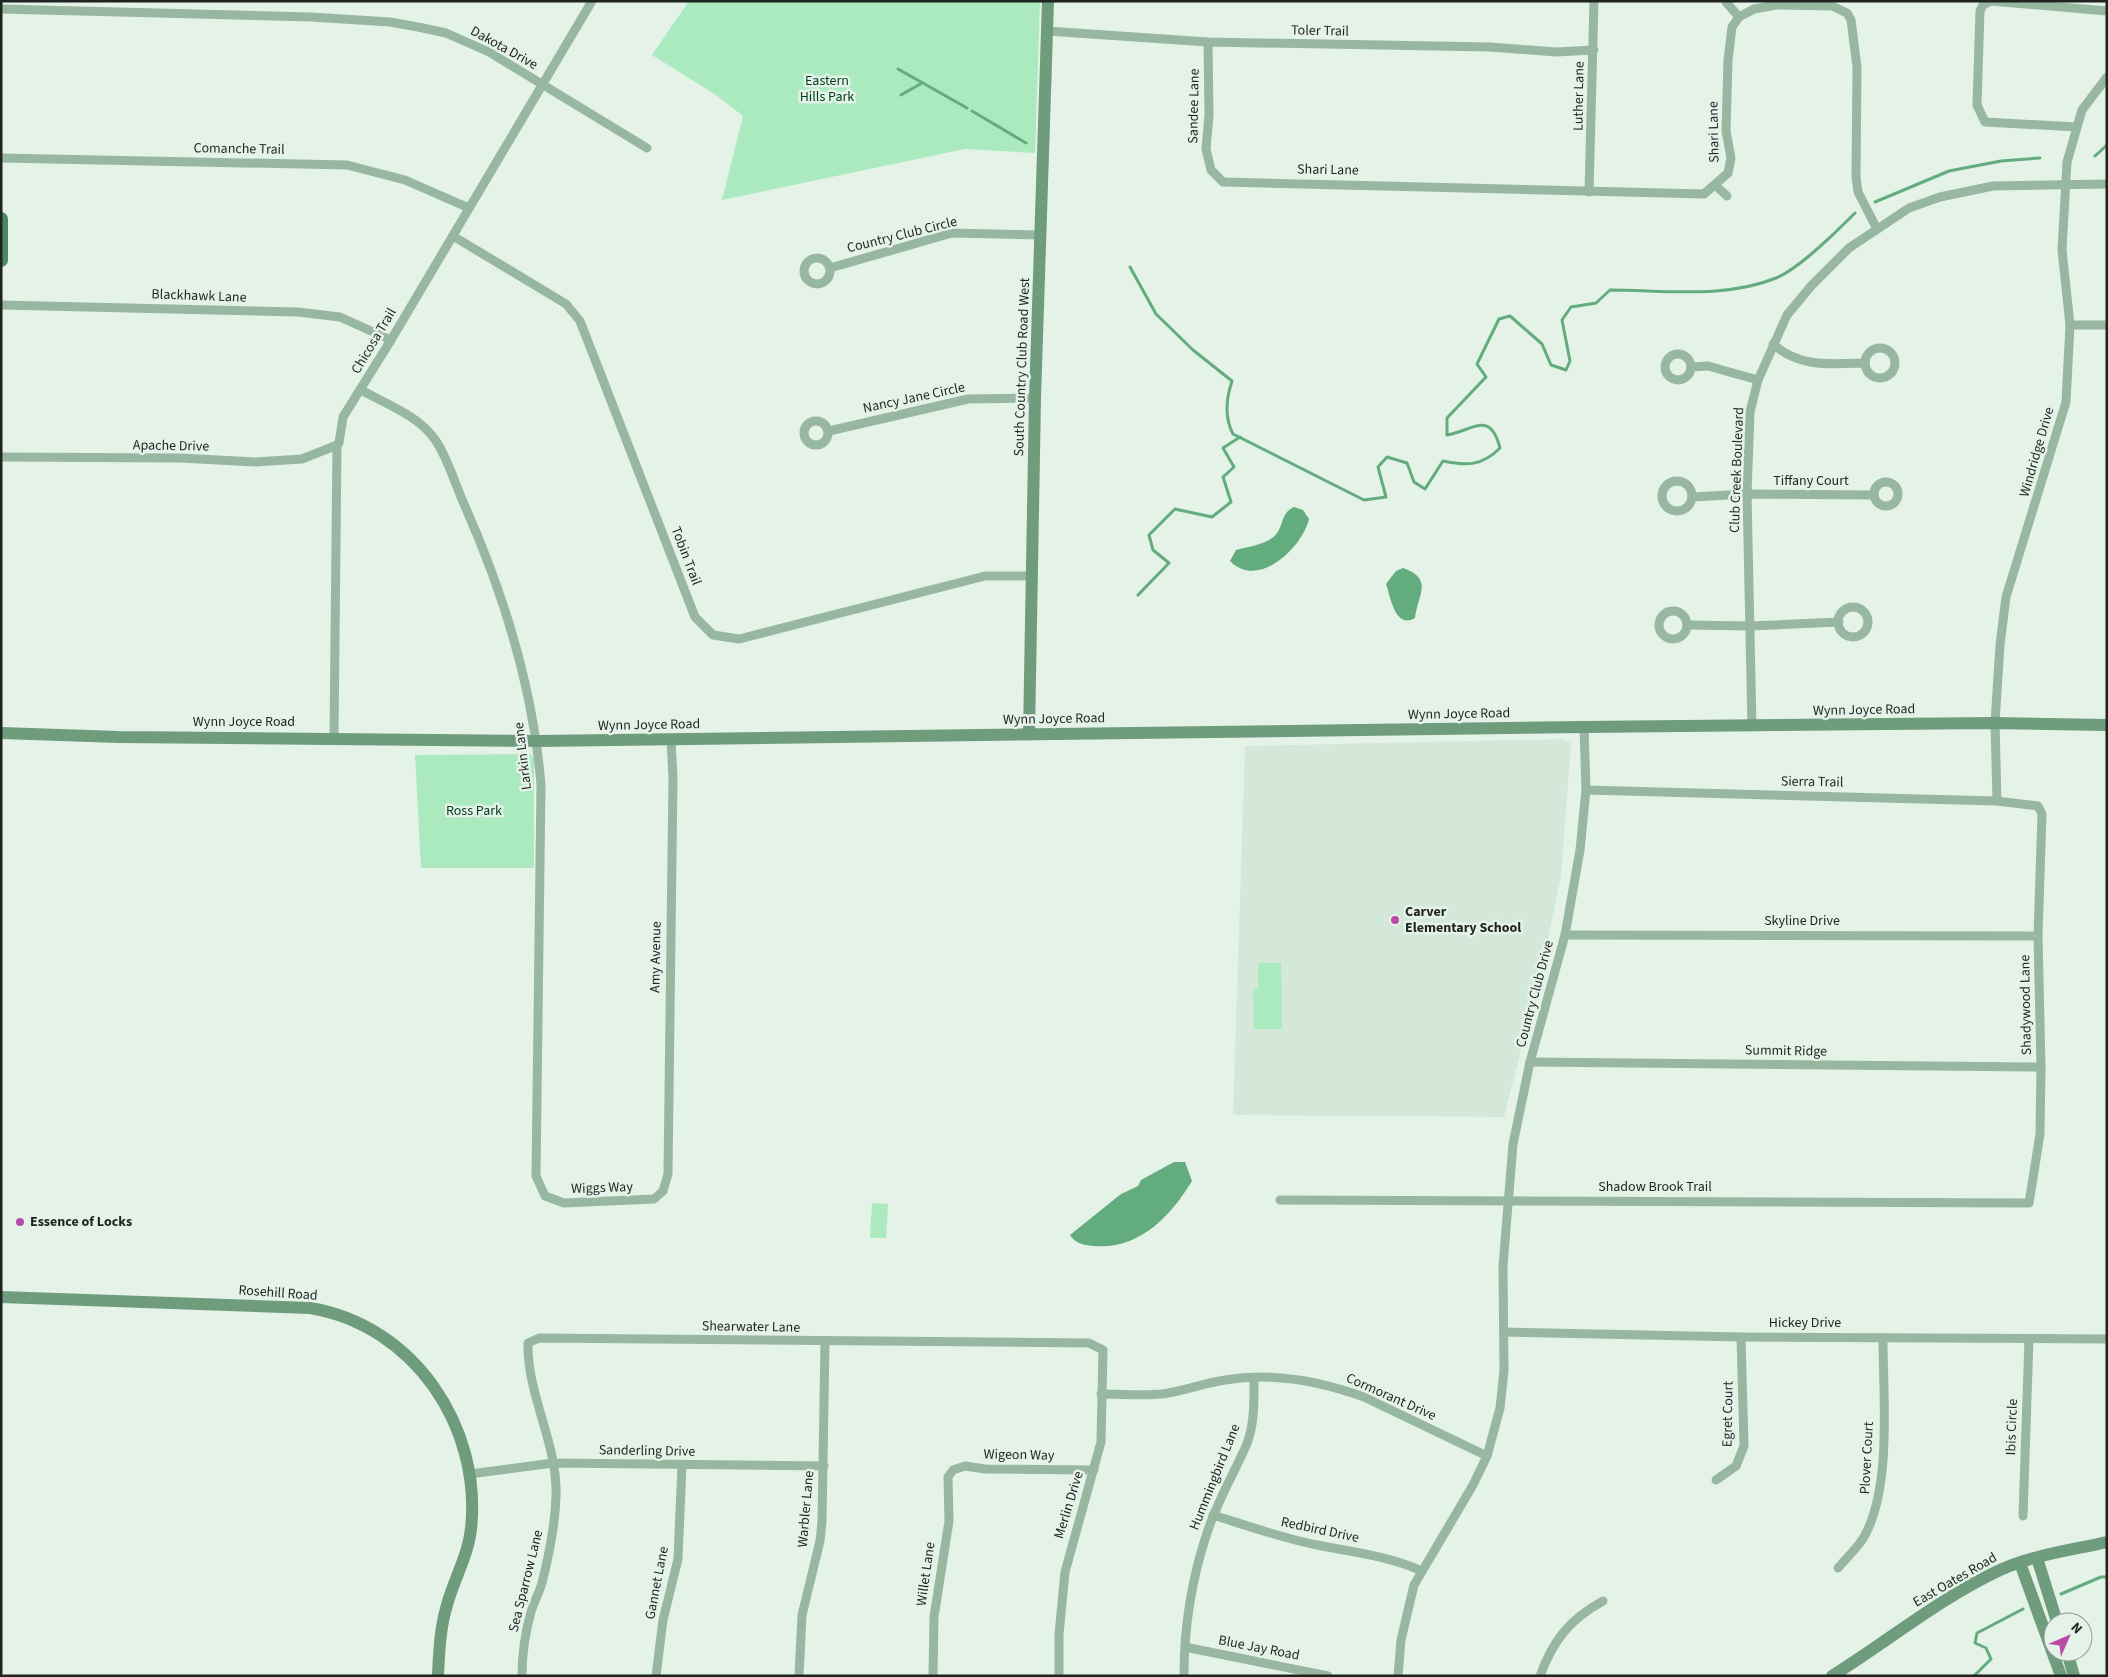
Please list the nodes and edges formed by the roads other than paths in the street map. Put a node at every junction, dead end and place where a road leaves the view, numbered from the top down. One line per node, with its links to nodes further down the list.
1 (592, 1): 12 (street, Chicosa Trail)
2 (1048, 1): 8 (street, South Country Club Road West)
3 (1594, 1): 10 (street, Luther Lane)
4 (1726, 2): 7 (street)
5 (1, 9): 12 (street, Dakota Drive)
6 (2107, 11): 13 (street)
7 (1739, 17): 19 (street, Shari Lane); 24 (street)
8 (1047, 31): 9 (street, Toler Trail); 25 (street, South Country Club Road West)
9 (1208, 42): 10 (street, Toler Trail); 16 (street, Sandee Lane)
10 (1594, 50): 20 (street, Luther Lane)
11 (2107, 77): 13 (street, Windridge Drive)
12 (542, 85): 14 (street, Dakota Drive); 22 (street, Chicosa Trail)
13 (2076, 127): 17 (street, Windridge Drive)
14 (646, 148)
15 (1, 158): 22 (street, Comanche Trail)
16 (1211, 170): 20 (street, Shari Lane)
17 (2067, 184): 18 (street, Club Creek Boulevard); 24 (street, Club Creek Boulevard); 30 (street, Windridge Drive)
18 (2107, 184)
19 (1715, 185): 20 (street, Shari Lane); 21 (street)
20 (1590, 192)
21 (1726, 196)
22 (469, 208): 26 (street, Chicosa Trail)
23 (1, 220): 27 (main road)
24 (1876, 229): 33 (street, Club Creek Boulevard)
25 (1041, 235): 28 (street, Country Club Circle); 38 (street, South Country Club Road West)
26 (453, 236): 32 (street, Chicosa Trail); 45 (street, Tobin Trail)
27 (1, 260)
28 (830, 268)
29 (1, 305): 32 (street, Blackhawk Lane)
30 (2070, 325): 31 (street); 49 (street, Windridge Drive)
31 (2107, 325)
32 (391, 340): 37 (street, Chicosa Trail)
33 (1773, 344): 34 (street); 36 (street, Club Creek Boulevard)
34 (1865, 364)
35 (1691, 367): 36 (street)
36 (1758, 380): 42 (street, Club Creek Boulevard)
37 (361, 390): 40 (street, Chicosa Trail); 57 (street, Larkin Lane)
38 (1035, 398): 39 (street, Nancy Jane Circle); 45 (street, South Country Club Road West)
39 (828, 431)
40 (337, 445): 41 (street, Apache Drive); 55 (street, Chicosa Trail)
41 (1, 457)
42 (1748, 494): 43 (street, Tiffany Court); 44 (street, Tiffany Court); 48 (street, Club Creek Boulevard)
43 (1874, 495)
44 (1692, 497)
45 (1032, 576): 54 (street, South Country Club Road West)
46 (1839, 622): 48 (street)
47 (1688, 625): 48 (street)
48 (1750, 626): 51 (street, Club Creek Boulevard)
49 (1995, 724): 50 (street, Wynn Joyce Road); 51 (street, Wynn Joyce Road); 59 (street, Windridge Drive)
50 (2107, 725)
51 (1752, 727): 52 (street, Wynn Joyce Road)
52 (1584, 728): 54 (street, Wynn Joyce Road); 58 (street, Country Club Drive)
53 (1, 734): 55 (street, Wynn Joyce Road)
54 (1029, 734): 56 (street, Wynn Joyce Road)
55 (334, 738): 57 (street, Wynn Joyce Road)
56 (671, 739): 57 (street, Wynn Joyce Road); 65 (street, Amy Avenue)
57 (538, 742): 66 (street, Larkin Lane)
58 (1586, 790): 59 (street, Sierra Trail); 61 (street, Country Club Drive)
59 (1996, 801): 60 (street, Sierra Trail)
60 (2038, 806): 62 (street, Shadywood Lane)
61 (1565, 934): 62 (street, Skyline Drive); 63 (street, Country Club Drive)
62 (2038, 936): 64 (street, Shadywood Lane)
63 (1530, 1062): 64 (street, Summit Ridge); 68 (street, Country Club Drive)
64 (2041, 1067): 69 (street, Shadywood Lane)
65 (668, 1174): 66 (street, Wiggs Way)
66 (536, 1176)
67 (1280, 1200): 68 (street, Shadow Brook Trail)
68 (1507, 1200): 69 (street, Shadow Brook Trail); 71 (street, Country Club Drive)
69 (2029, 1203)
70 (1, 1297): 85 (street, Rosehill Road)
71 (1504, 1332): 72 (street, Hickey Drive); 80 (street, Country Club Drive)
72 (1741, 1337): 73 (street, Hickey Drive); 87 (street, Egret Court)
73 (1883, 1338): 74 (street, Hickey Drive); 93 (street, Plover Court)
74 (2029, 1339): 75 (street, Hickey Drive); 89 (street, Ibis Circle)
75 (2107, 1339)
76 (825, 1342): 77 (street, Shearwater Lane); 81 (street, Shearwater Lane); 83 (street, Warbler Lane)
77 (1096, 1346): 79 (street, Merlin Drive)
78 (1254, 1378): 79 (street, Cormorant Drive); 80 (street, Cormorant Drive); 88 (street, Hummingbird Lane)
79 (1101, 1394): 84 (street, Merlin Drive)
80 (1487, 1456): 94 (street, Country Club Drive)
81 (553, 1464): 82 (street, Sanderling Drive); 85 (street, Sanderling Drive); 100 (street, Sea Sparrow Lane)
82 (682, 1465): 83 (street, Sanderling Drive); 101 (street, Gannet Lane)
83 (824, 1466): 102 (street, Warbler Lane)
84 (1094, 1470): 86 (street, Wigeon Way); 104 (street, Merlin Drive)
85 (470, 1474): 99 (street, Rosehill Road)
86 (948, 1477): 103 (street, Willet Lane)
87 (1716, 1480)
88 (1213, 1515): 94 (street, Redbird Drive); 97 (street, Hummingbird Lane)
89 (2023, 1516)
90 (2107, 1542): 91 (street, East Oates Road)
91 (2037, 1558): 92 (street, East Oates Road); 96 (street)
92 (2020, 1563): 109 (street, East Oates Road); 110 (street)
93 (1838, 1568)
94 (1422, 1571): 107 (street, Country Club Drive)
95 (1603, 1601): 108 (street)
96 (2054, 1612)
97 (1186, 1647): 105 (street, Hummingbird Lane); 106 (street, Blue Jay Road)
98 (2070, 1662): 111 (street)
99 (438, 1676)
100 (522, 1676)
101 (656, 1676)
102 (800, 1676)
103 (933, 1676)
104 (1059, 1676)
105 (1184, 1676)
106 (1328, 1676)
107 (1398, 1676)
108 (1540, 1676)
109 (1832, 1676)
110 (2061, 1676)
111 (2074, 1676)

